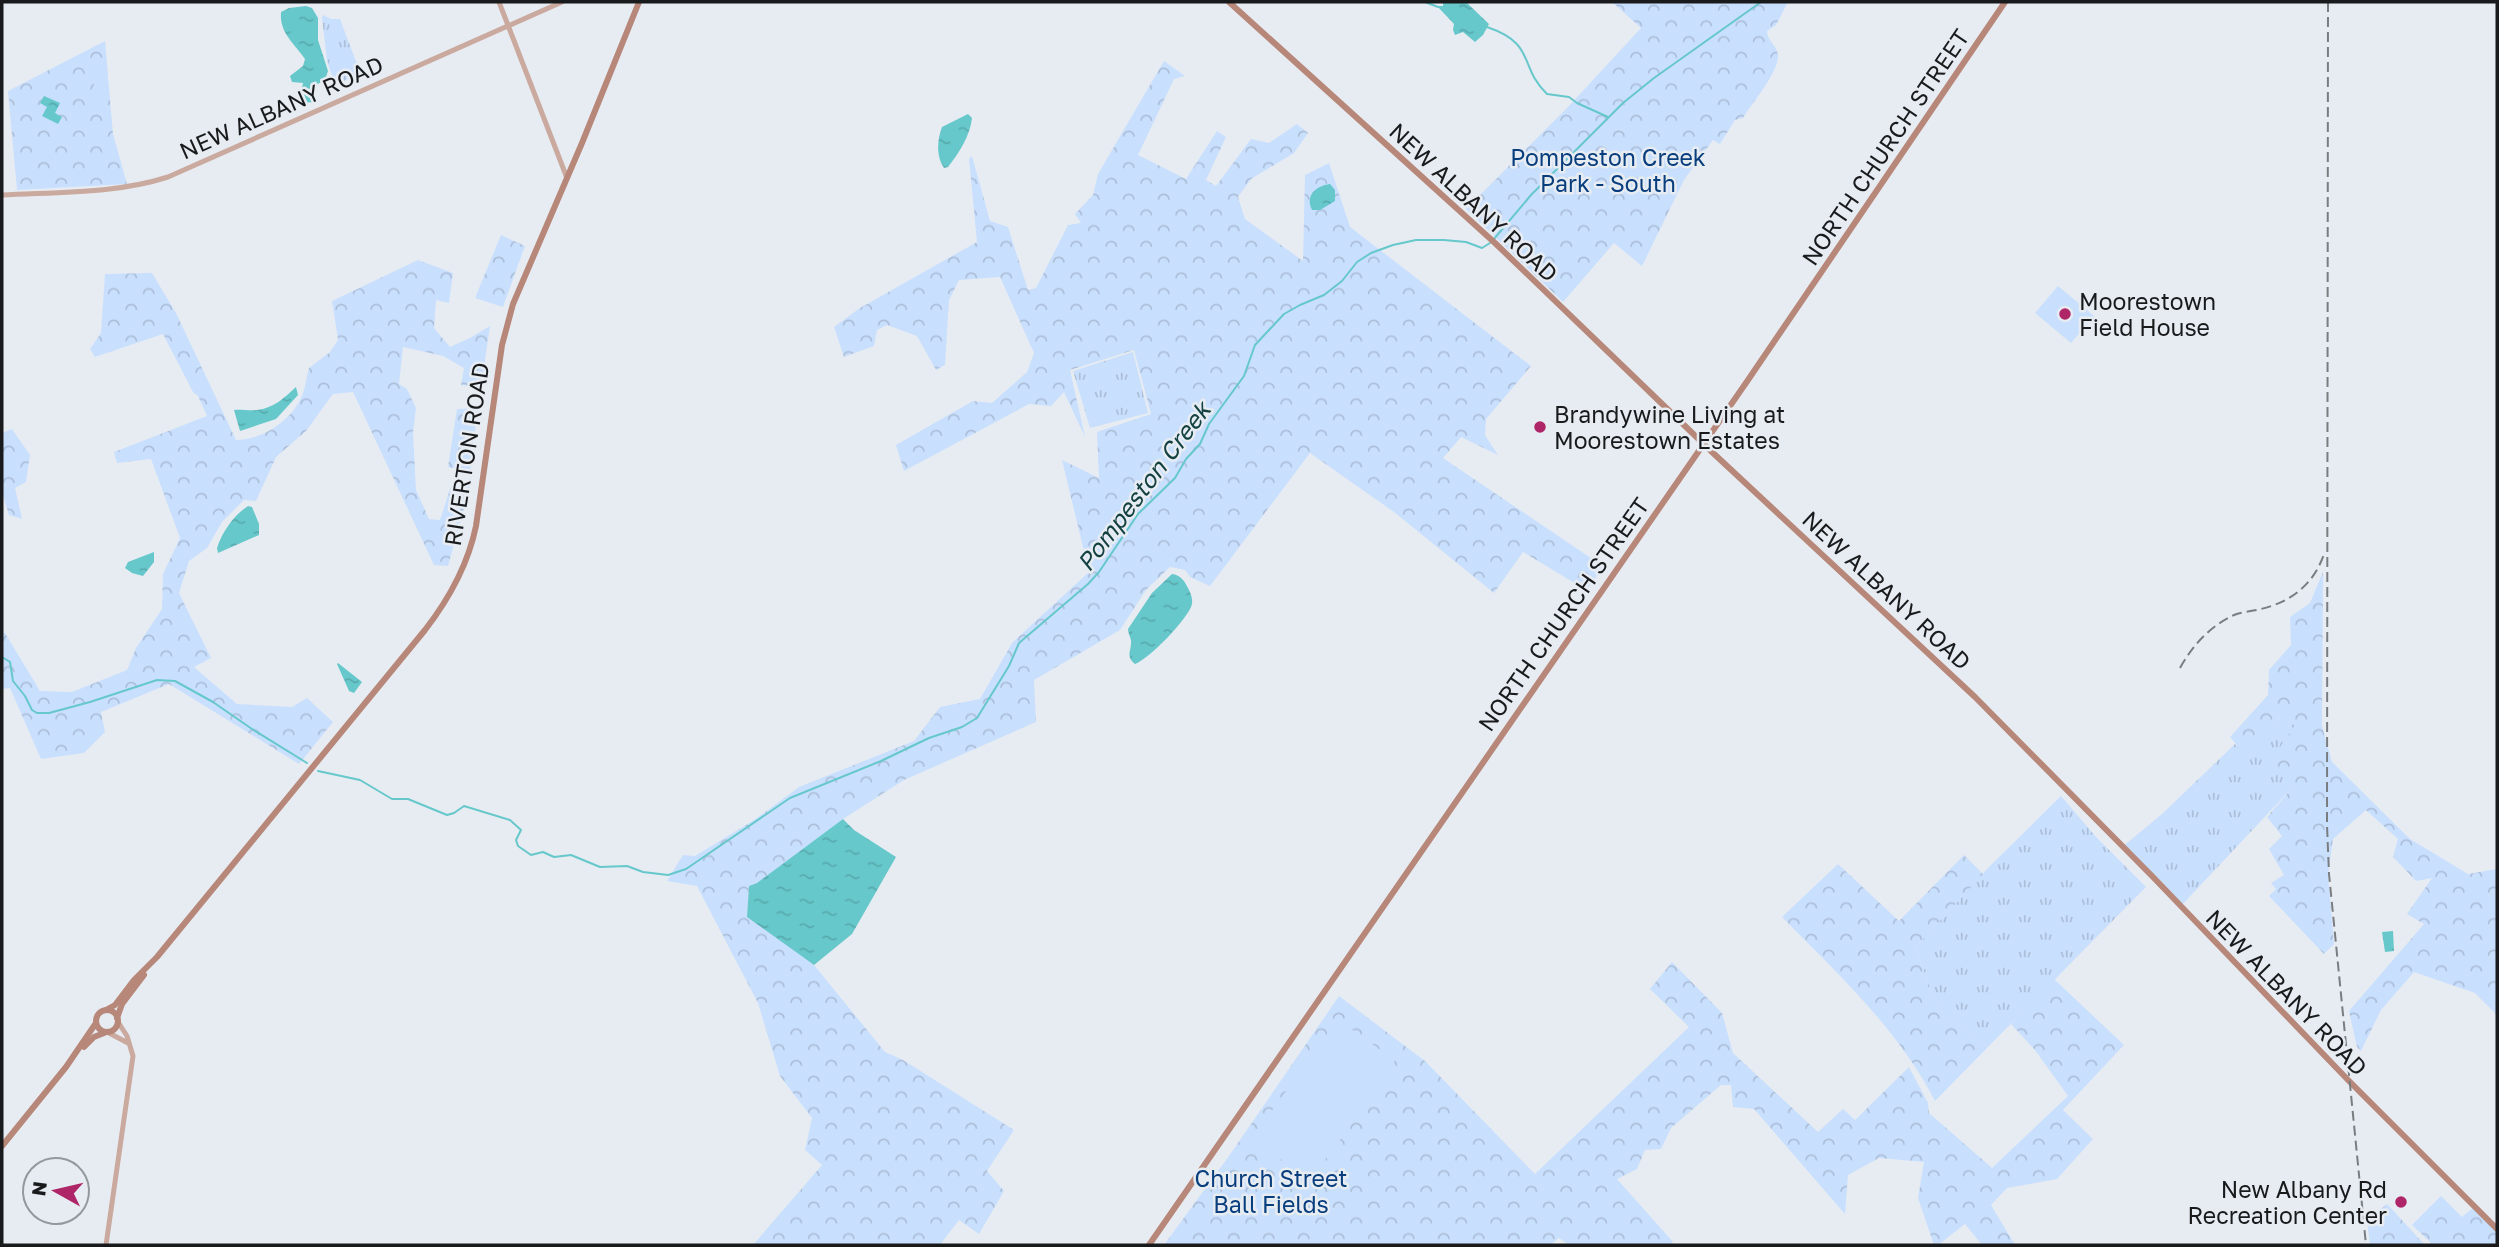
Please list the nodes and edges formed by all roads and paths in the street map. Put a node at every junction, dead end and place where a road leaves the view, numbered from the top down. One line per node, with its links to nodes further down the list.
1 (499, 2): 6 (street)
2 (562, 2): 6 (street, NEW ALBANY ROAD)
3 (639, 2): 7 (main road, RIVERTON ROAD)
4 (1228, 2): 9 (main road, NEW ALBANY ROAD)
5 (2006, 2): 9 (main road, NORTH CHURCH STREET)
6 (508, 26): 7 (street); 8 (street, NEW ALBANY ROAD)
7 (567, 179): 10 (main road, RIVERTON ROAD)
8 (2, 195)
9 (1703, 443): 18 (main road, NEW ALBANY ROAD); 20 (main road, NORTH CHURCH STREET)
10 (157, 957): 11 (main road, RIVERTON ROAD); 12 (main road, RIVERTON ROAD)
11 (106, 1010): 12 (main road); 13 (main road)
12 (118, 1020): 14 (main road); 15 (street)
13 (96, 1023): 14 (main road); 16 (main road)
14 (107, 1032): 15 (street); 16 (main road)
15 (131, 1045): 19 (street)
16 (66, 1067): 17 (main road)
17 (2, 1146)
18 (2497, 1229)
19 (106, 1245)
20 (1149, 1245)

